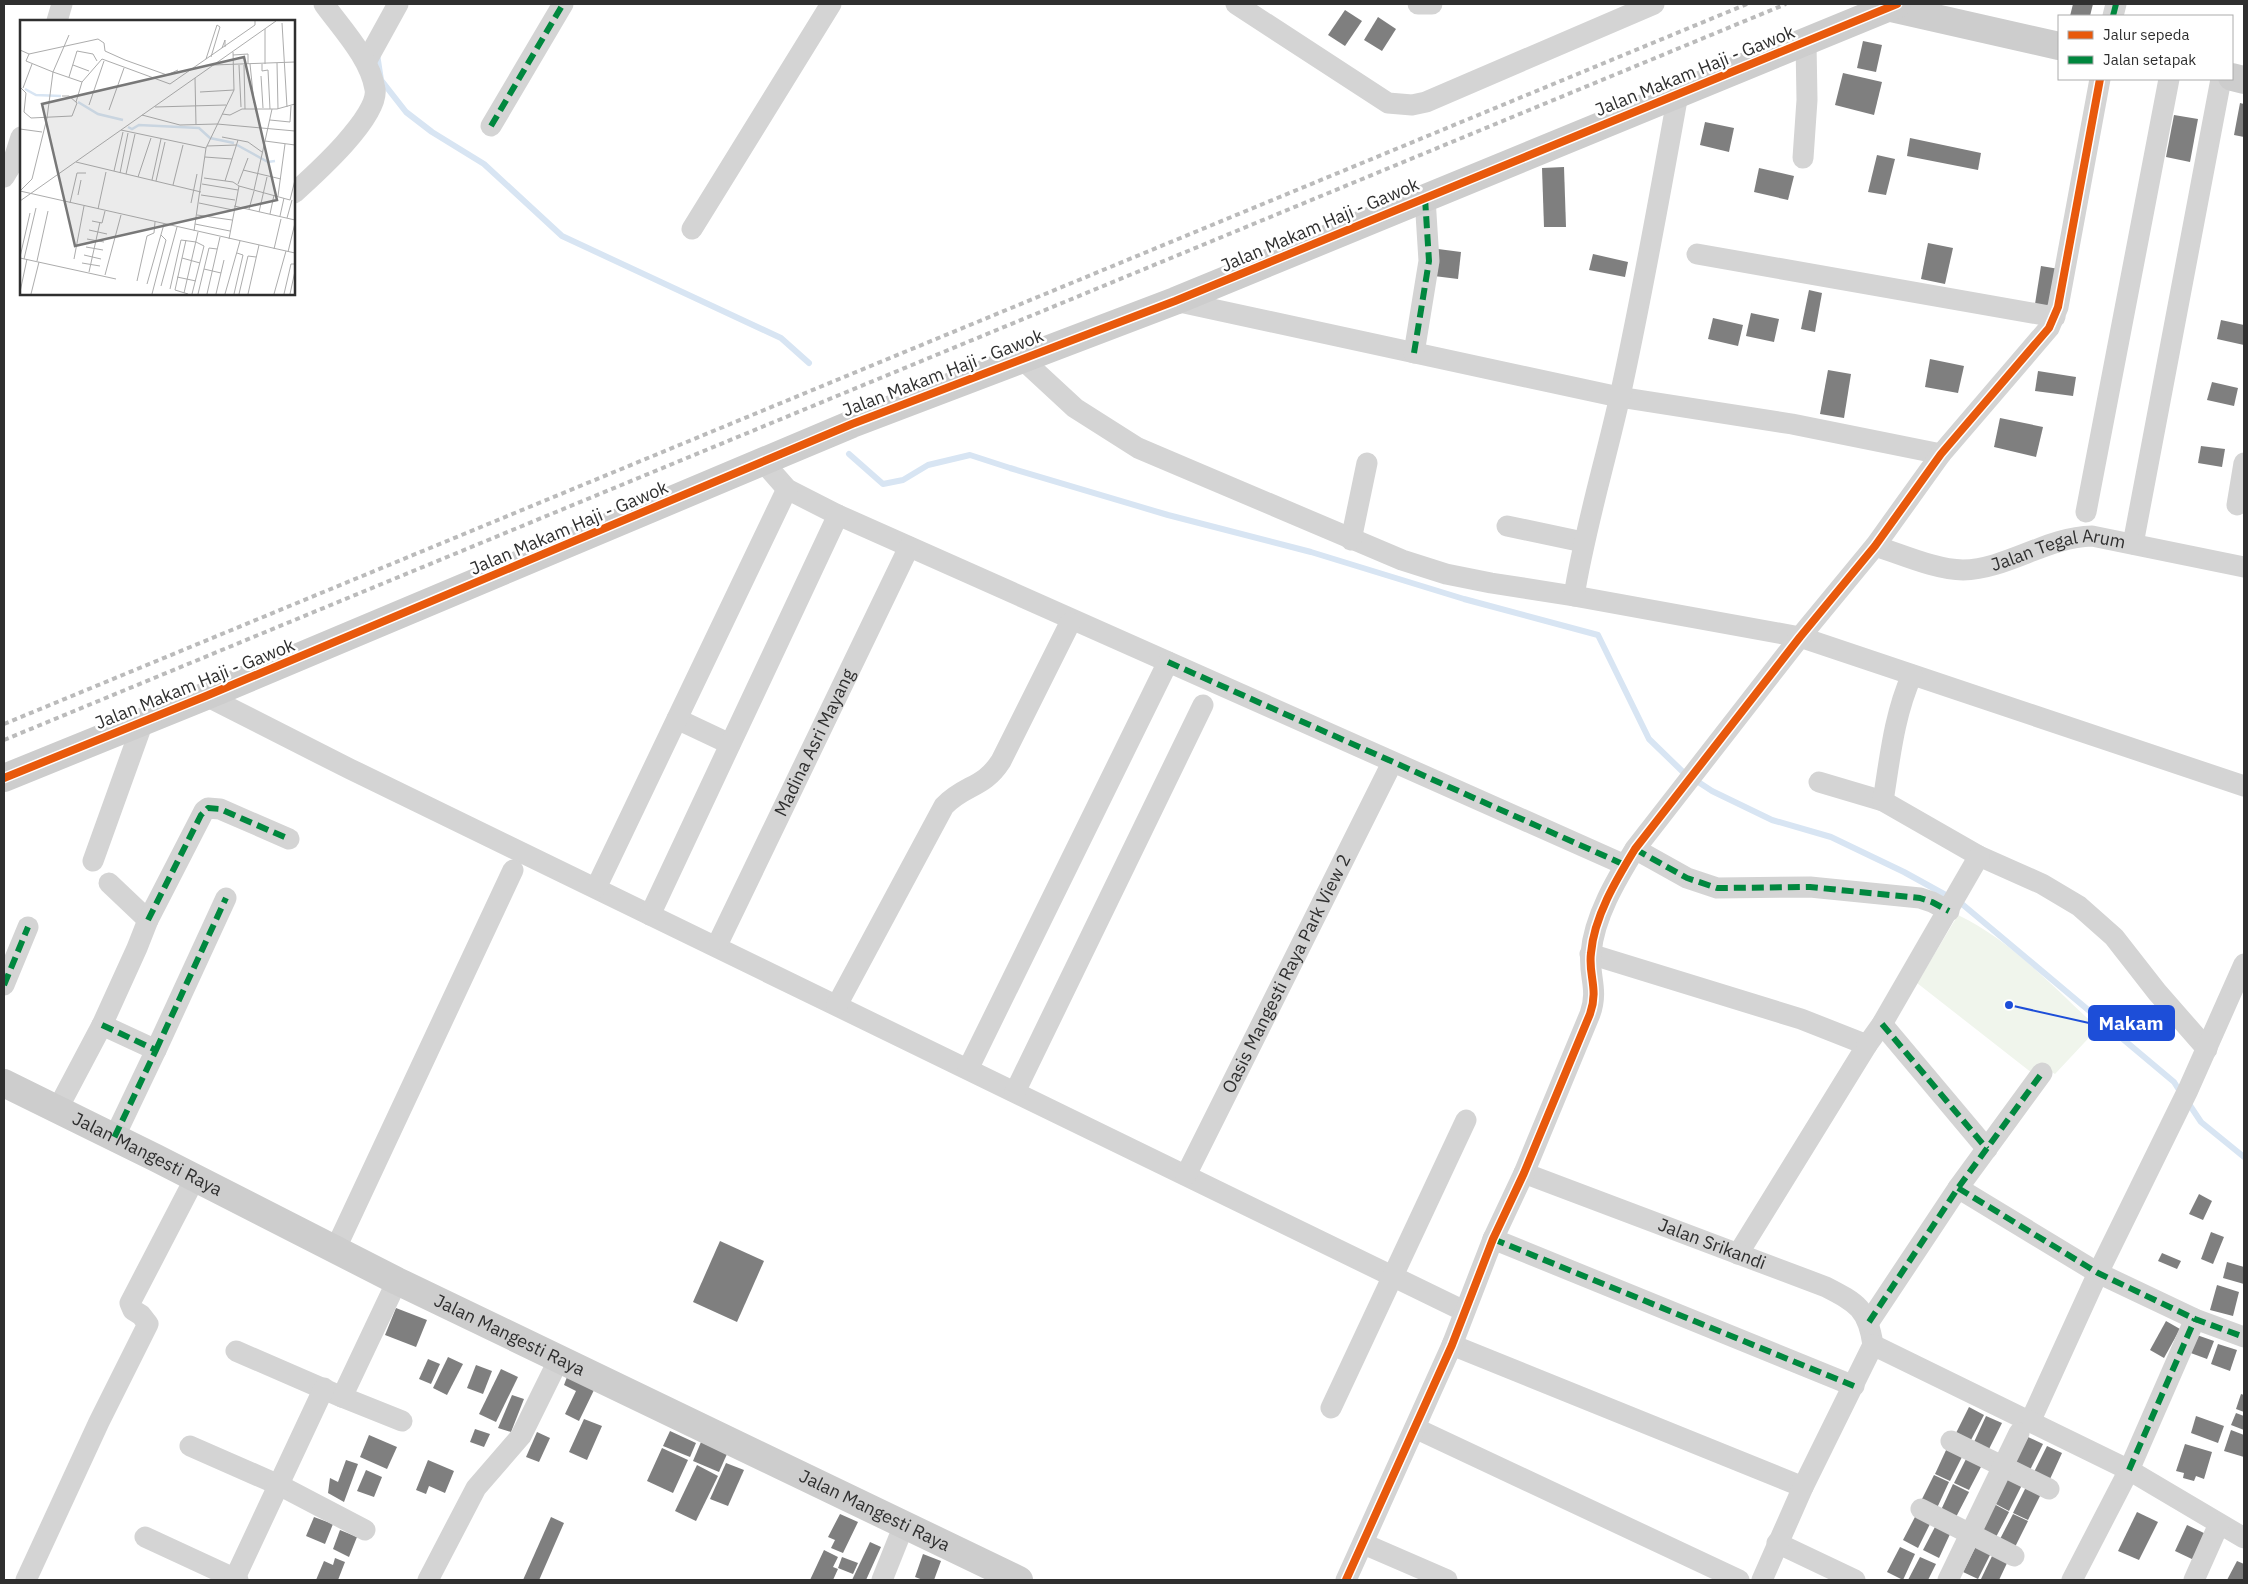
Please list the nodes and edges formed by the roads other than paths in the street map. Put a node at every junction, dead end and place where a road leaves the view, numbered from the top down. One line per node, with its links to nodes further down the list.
1 (62, 4): 11 (street)
2 (324, 4): 14 (street)
3 (398, 4): 14 (street)
4 (563, 4): 19 (street)
5 (831, 4): 25 (street)
6 (1236, 4): 9 (street)
7 (1418, 4): 8 (street)
8 (1432, 4)
9 (1654, 4)
10 (1892, 6): 12 (street, Jalan Makam Haji - Gawok); 13 (street)
11 (57, 20)
12 (1806, 43): 18 (street, Jalan Makam Haji - Gawok); 21 (street)
13 (2058, 46)
14 (370, 55): 23 (street)
15 (2100, 80): 28 (street)
16 (2169, 80): 38 (street)
17 (2221, 80): 43 (street)
18 (1678, 94): 24 (street, Jalan Makam Haji - Gawok); 31 (street)
19 (491, 126)
20 (20, 140): 22 (street)
21 (1803, 158)
22 (10, 166)
23 (295, 191)
24 (1425, 198): 27 (street, Jalan Makam Haji - Gawok); 29 (street)
25 (692, 229)
26 (1697, 254): 28 (street)
27 (1175, 301): 29 (street); 30 (street, Jalan Makam Haji - Gawok)
28 (2055, 317): 32 (street)
29 (1414, 353): 31 (street)
30 (1022, 359): 34 (street, Jalan Makam Haji - Gawok); 41 (street)
31 (1619, 397): 32 (street); 42 (street)
32 (1941, 454): 44 (street)
33 (2244, 462): 37 (street)
34 (764, 463): 36 (street); 52 (street, Jalan Makam Haji - Gawok)
35 (1366, 463): 41 (street)
36 (787, 489): 39 (street); 54 (street)
37 (2237, 505)
38 (2086, 512)
39 (838, 515): 45 (street); 56 (street)
40 (1507, 526): 42 (street)
41 (1350, 540): 47 (street)
42 (1583, 542): 47 (street)
43 (2133, 544): 44 (street, Jalan Tegal Arum); 46 (street, Jalan Tegal Arum)
44 (1875, 546): 49 (street)
45 (909, 547): 50 (street); 74 (street, Madina Asri Mayang)
46 (2244, 567)
47 (1574, 596): 49 (street)
48 (1070, 623): 78 (street)
49 (1800, 637): 51 (street); 64 (street)
50 (1168, 662): 64 (street); 84 (street)
51 (1912, 675): 60 (street); 61 (street)
52 (206, 696): 55 (street, Jalan Makam Haji - Gawok); 68 (street)
53 (1203, 706): 87 (street)
54 (676, 719): 56 (street); 68 (street)
55 (143, 722): 58 (street, Jalan Makam Haji - Gawok); 65 (street)
56 (730, 744): 71 (street)
57 (1388, 771): 93 (street, Oasis Mangesti Raya Park View 2)
58 (4, 778)
59 (1819, 782): 61 (street)
60 (2244, 786)
61 (1883, 801): 63 (street)
62 (289, 839): 72 (street)
63 (1979, 856): 70 (street); 82 (street)
64 (1630, 857): 70 (street); 75 (street)
65 (93, 861)
66 (512, 870): 97 (street)
67 (109, 883): 72 (street)
68 (596, 888): 71 (street)
69 (226, 898): 83 (street)
70 (1952, 904): 79 (street)
71 (650, 915): 78 (street)
72 (148, 920): 80 (street)
73 (28, 927): 77 (street)
74 (720, 939)
75 (1590, 954): 81 (street); 92 (street)
76 (2244, 964): 82 (street)
77 (4, 985)
78 (837, 1005): 84 (street)
79 (1882, 1024): 81 (street); 91 (street)
80 (102, 1025): 83 (street); 88 (street)
81 (1866, 1045): 98 (street)
82 (2207, 1048): 99 (street)
83 (156, 1050): 90 (street)
84 (968, 1069): 87 (street)
85 (2042, 1072): 91 (street)
86 (4, 1083): 88 (street, Jalan Mangesti Raya)
87 (1015, 1092): 93 (street)
88 (57, 1110): 90 (street, Jalan Mangesti Raya)
89 (1466, 1120): 100 (street)
90 (114, 1138): 94 (street, Jalan Mangesti Raya)
91 (1987, 1148): 95 (street)
92 (1524, 1173): 96 (street); 98 (street, Jalan Srikandi)
93 (1186, 1175): 100 (street)
94 (195, 1178): 97 (street, Jalan Mangesti Raya); 134 (street)
95 (1958, 1188): 99 (street); 104 (street)
96 (1493, 1239): 102 (street); 110 (street)
97 (335, 1250): 101 (street, Jalan Mangesti Raya)
98 (1738, 1254): 104 (street, Jalan Srikandi)
99 (2098, 1273): 103 (street); 114 (street)
100 (1393, 1276): 102 (street); 112 (street)
101 (397, 1281): 109 (street, Jalan Mangesti Raya); 111 (street)
102 (1464, 1311): 106 (street)
103 (2195, 1319): 105 (street); 119 (street)
104 (1869, 1322): 107 (street)
105 (2244, 1337)
106 (1452, 1345): 115 (street); 121 (street)
107 (1873, 1346): 110 (street); 114 (street)
108 (236, 1351): 111 (street)
109 (559, 1359): 125 (street, Jalan Mangesti Raya); 136 (street)
110 (1854, 1386): 121 (street)
111 (333, 1393): 113 (street); 120 (street)
112 (1331, 1408)
113 (402, 1421)
114 (2024, 1427): 118 (street); 119 (street)
115 (1416, 1428): 131 (street); 141 (street)
116 (1951, 1440): 118 (street)
117 (190, 1446): 120 (street)
118 (2003, 1466): 122 (street); 127 (street)
119 (2129, 1470): 124 (street); 145 (street)
120 (280, 1485): 126 (street); 135 (street)
121 (1803, 1487): 130 (street)
122 (2049, 1489)
123 (1921, 1509): 127 (street)
124 (2219, 1524): 129 (street); 146 (street)
125 (904, 1525): 133 (street, Jalan Mangesti Raya); 137 (street)
126 (366, 1530)
127 (1970, 1534): 132 (street); 144 (street)
128 (145, 1536): 135 (street)
129 (2244, 1538)
130 (1777, 1543): 142 (street); 143 (street)
131 (1364, 1544): 139 (street); 140 (street)
132 (2014, 1556)
133 (991, 1574): 138 (street, Jalan Mangesti Raya)
134 (26, 1580)
135 (236, 1580)
136 (428, 1580)
137 (882, 1580)
138 (1019, 1580)
139 (1346, 1580)
140 (1447, 1580)
141 (1739, 1580)
142 (1762, 1580)
143 (1855, 1580)
144 (1948, 1580)
145 (2072, 1580)
146 (2194, 1580)

